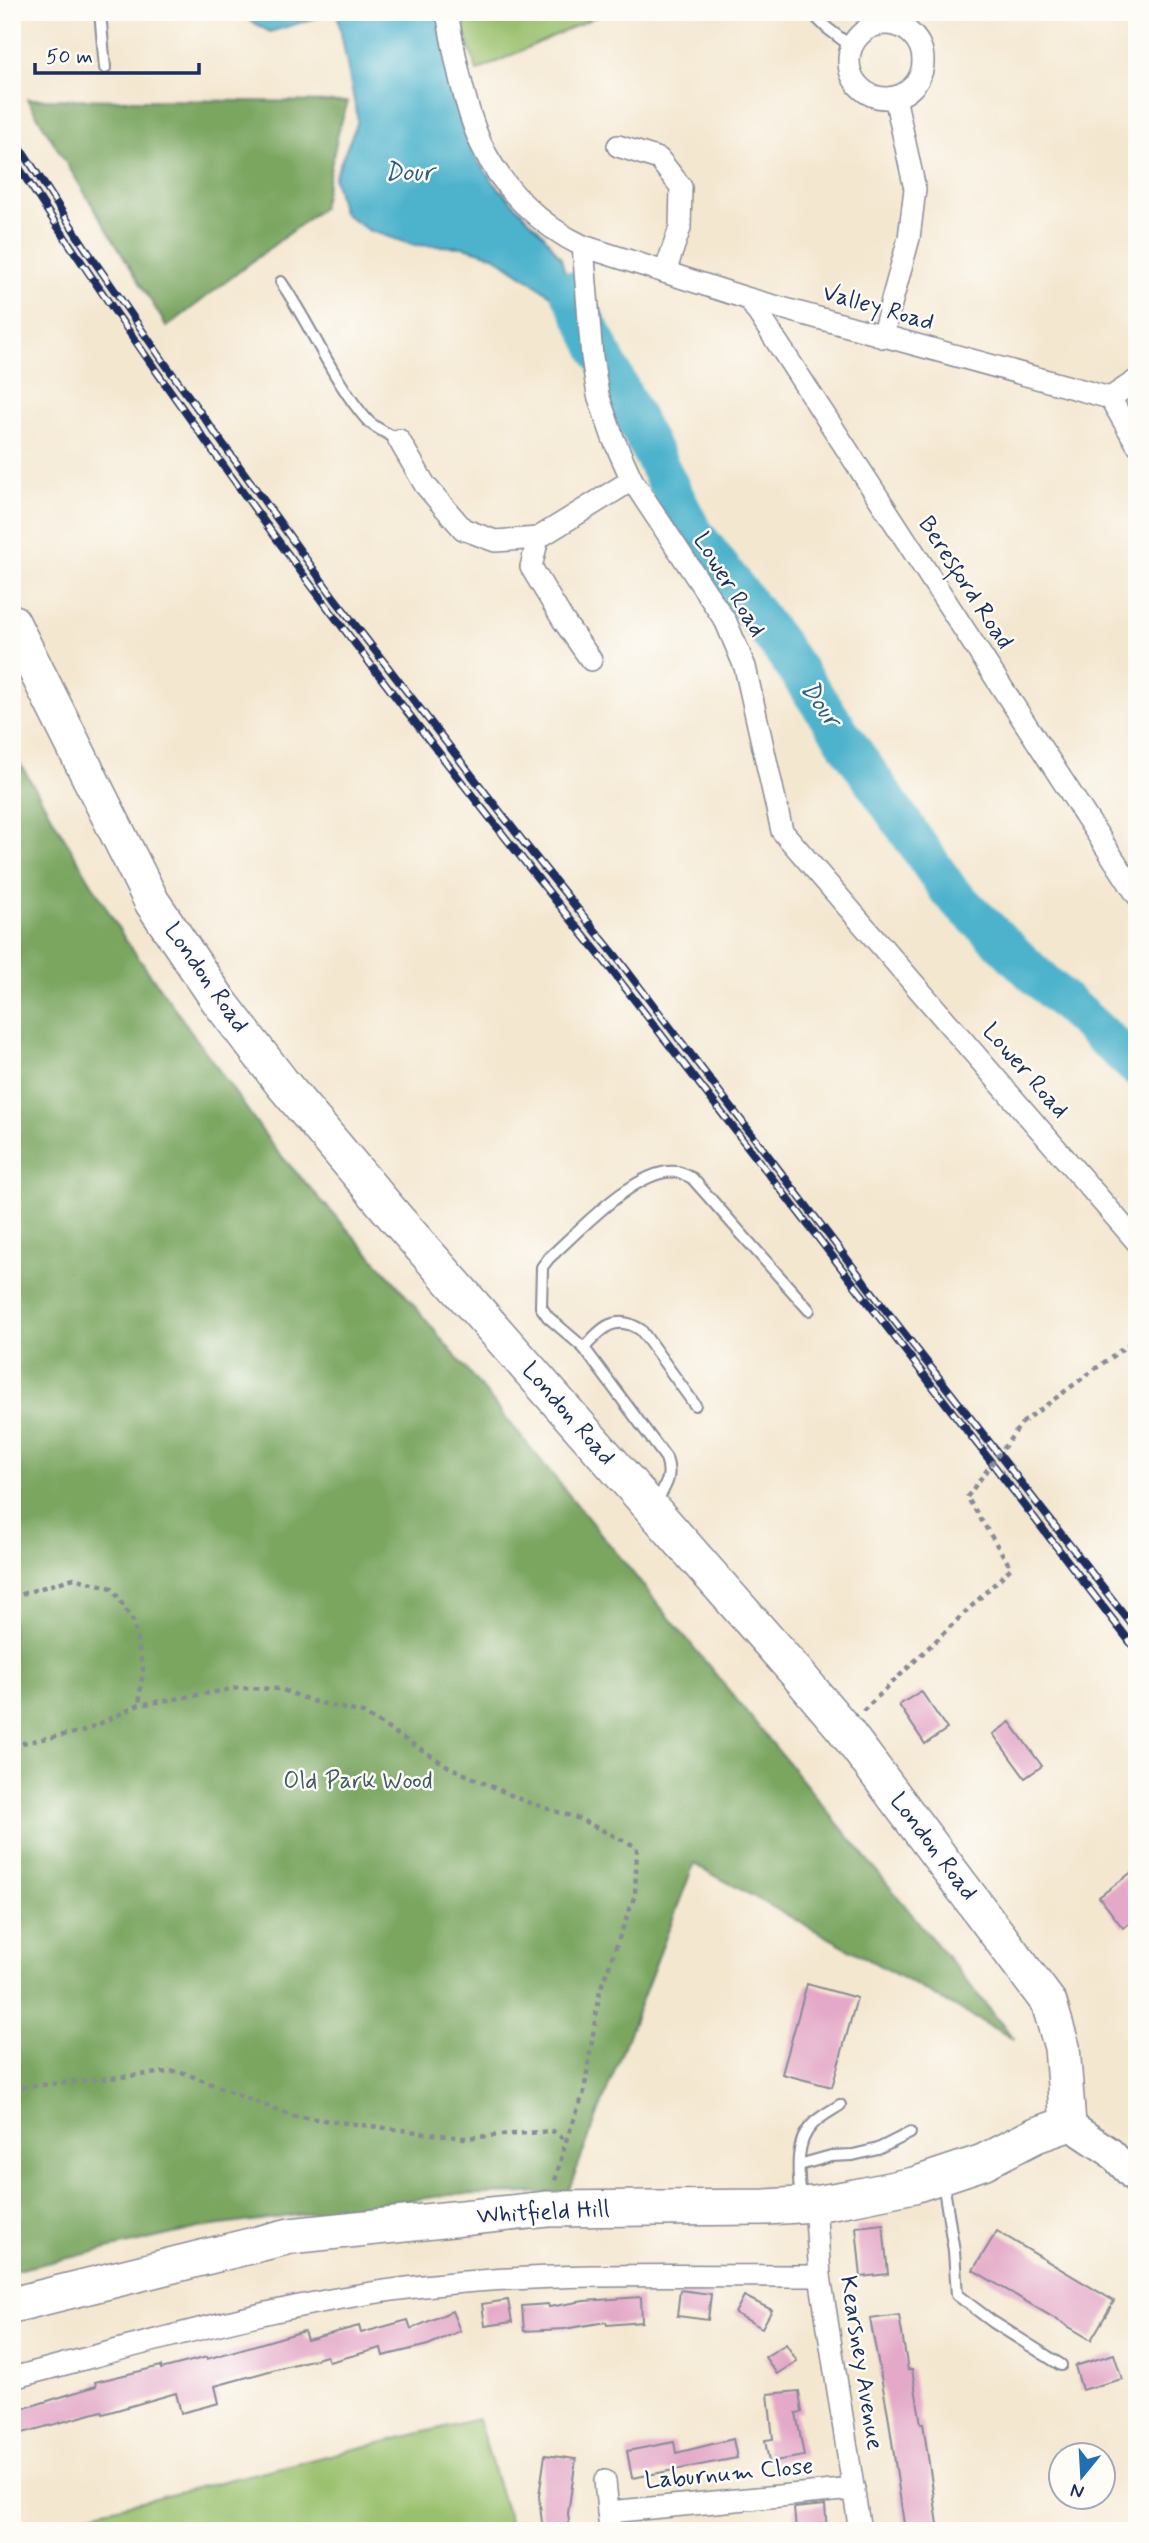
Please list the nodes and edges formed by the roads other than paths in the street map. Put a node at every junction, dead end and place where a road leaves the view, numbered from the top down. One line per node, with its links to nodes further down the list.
1 (100, 12): 5 (lane)
2 (447, 12): 8 (street)
3 (811, 12): 4 (lane)
4 (852, 47): 6 (street); 6 (street)
5 (105, 68)
6 (895, 97): 12 (street)
7 (618, 146): 9 (street)
8 (583, 246): 9 (street, Valley Road); 17 (street, Lower Road)
9 (665, 272): 11 (street, Valley Road)
10 (281, 282): 15 (lane)
11 (750, 299): 12 (street, Valley Road); 21 (street, Beresford Road)
12 (882, 337): 14 (street, Valley Road)
13 (1137, 380): 14 (street)
14 (1110, 398): 16 (street)
15 (399, 440): 18 (street)
16 (1137, 444)
17 (632, 480): 18 (street); 22 (street, Lower Road)
18 (538, 538): 20 (street)
19 (12, 622): 26 (main road, London Road)
20 (590, 660)
21 (1137, 895)
22 (1137, 1242)
23 (809, 1310): 24 (lane)
24 (584, 1348): 25 (lane); 26 (lane)
25 (695, 1405)
26 (653, 1509): 28 (main road, London Road)
27 (840, 2105): 30 (lane)
28 (1068, 2124): 31 (main road, Whitfield Hill); 32 (street)
29 (910, 2133): 30 (lane)
30 (799, 2165): 33 (lane)
31 (942, 2176): 33 (main road, Whitfield Hill); 36 (lane)
32 (1137, 2180)
33 (808, 2204): 34 (street, Kearsney Avenue); 35 (main road, Whitfield Hill)
34 (820, 2276): 37 (street); 39 (street, Kearsney Avenue)
35 (12, 2305)
36 (1061, 2365)
37 (12, 2378)
38 (606, 2481): 40 (street, Laburnum Close)
39 (854, 2489): 40 (street, Laburnum Close); 41 (street, Kearsney Avenue)
40 (609, 2521)
41 (860, 2531)

